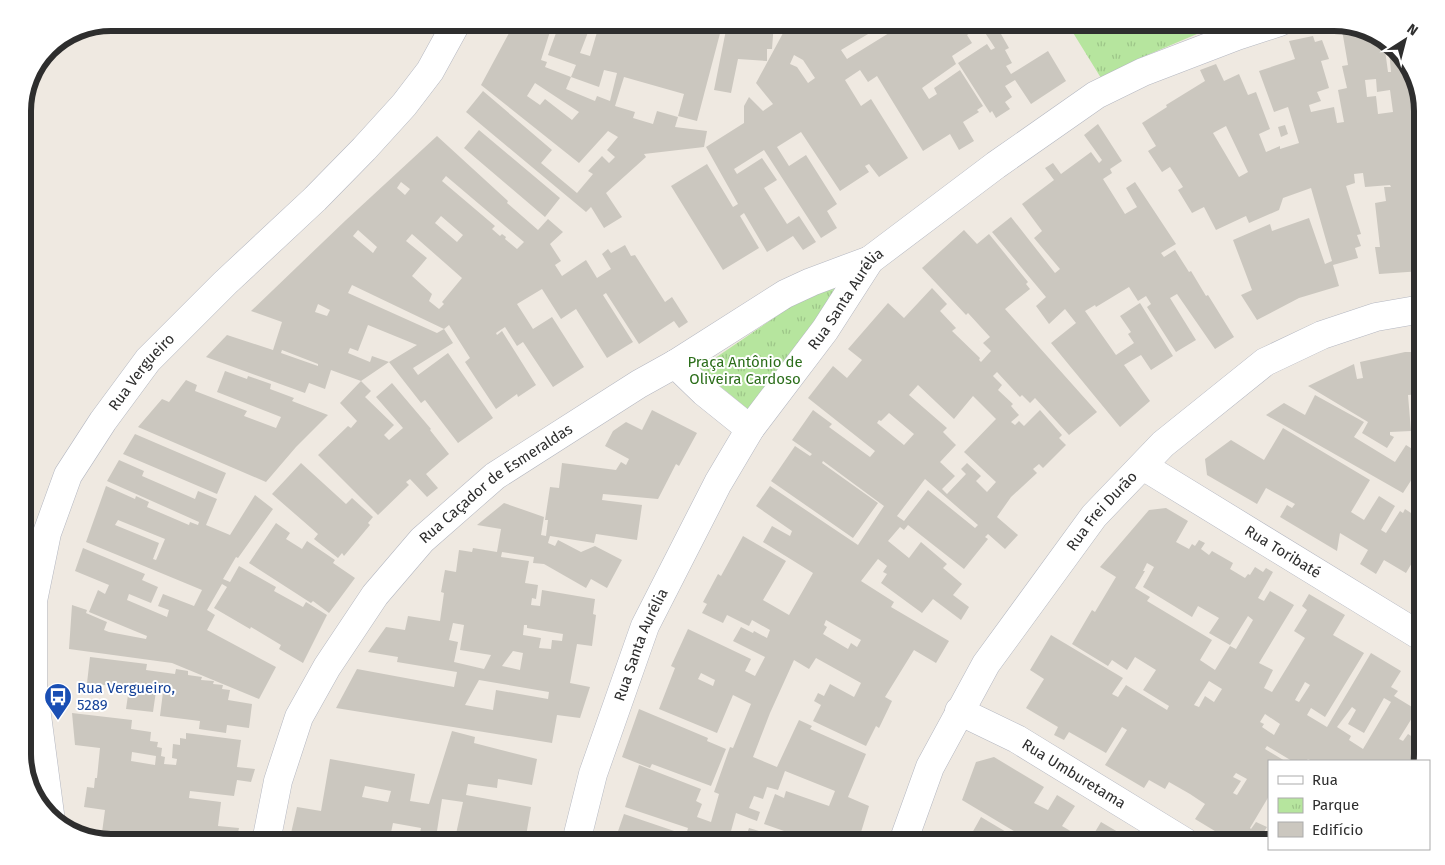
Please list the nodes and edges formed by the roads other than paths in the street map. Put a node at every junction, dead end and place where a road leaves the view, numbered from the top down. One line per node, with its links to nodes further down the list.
1 (452, 31): 10 (street, Rua Vergueiro)
2 (1252, 31): 3 (street, Rua Santa Aurélia)
3 (870, 260): 5 (street, Rua Caçador de Esmeraldas); 6 (street, Rua Santa Aurélia)
4 (1414, 310): 7 (street, Rua Frei Durão)
5 (675, 364): 6 (street); 11 (street, Rua Caçador de Esmeraldas)
6 (750, 429): 12 (street, Rua Santa Aurélia)
7 (1143, 466): 8 (street, Rua Toribaté); 9 (street, Rua Frei Durão)
8 (1414, 632)
9 (959, 710): 13 (street, Rua Frei Durão); 14 (street, Rua Umburetama)
10 (48, 802)
11 (268, 834)
12 (578, 834)
13 (905, 834)
14 (1172, 834)

